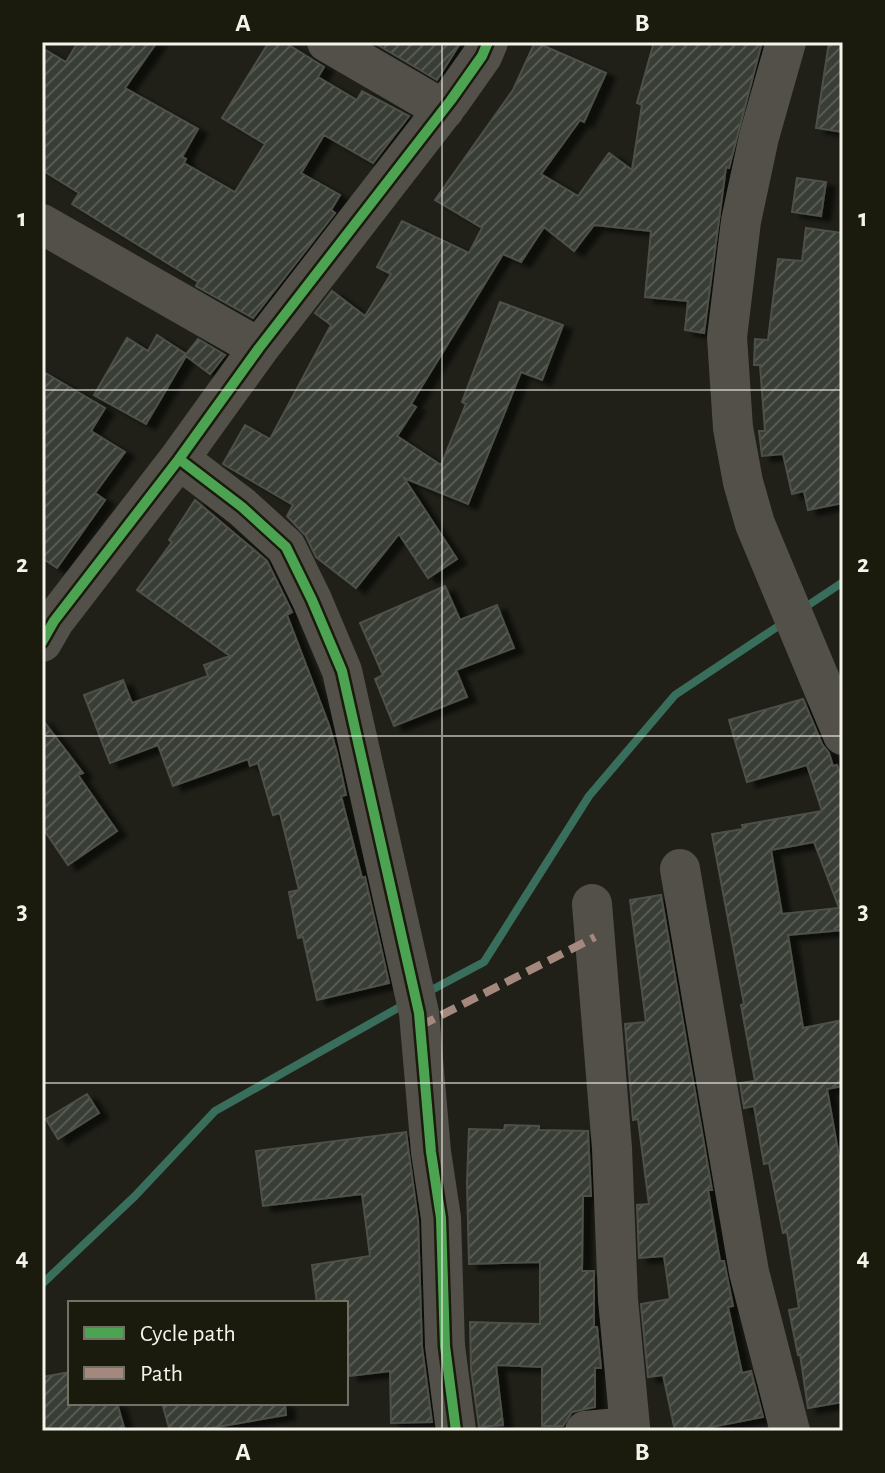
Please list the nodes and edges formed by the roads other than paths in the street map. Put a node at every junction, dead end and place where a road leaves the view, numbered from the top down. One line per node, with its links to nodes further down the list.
1 (327, 42): 4 (street)
2 (488, 42): 4 (street)
3 (786, 42): 9 (street)
4 (444, 110): 6 (street)
5 (42, 224): 6 (street)
6 (259, 348): 7 (street)
7 (179, 459): 8 (street); 13 (street)
8 (46, 625)
9 (843, 735)
10 (680, 869): 15 (street)
11 (592, 904): 12 (street)
12 (630, 1429): 14 (street)
13 (456, 1431)
14 (585, 1431)
15 (790, 1431)

